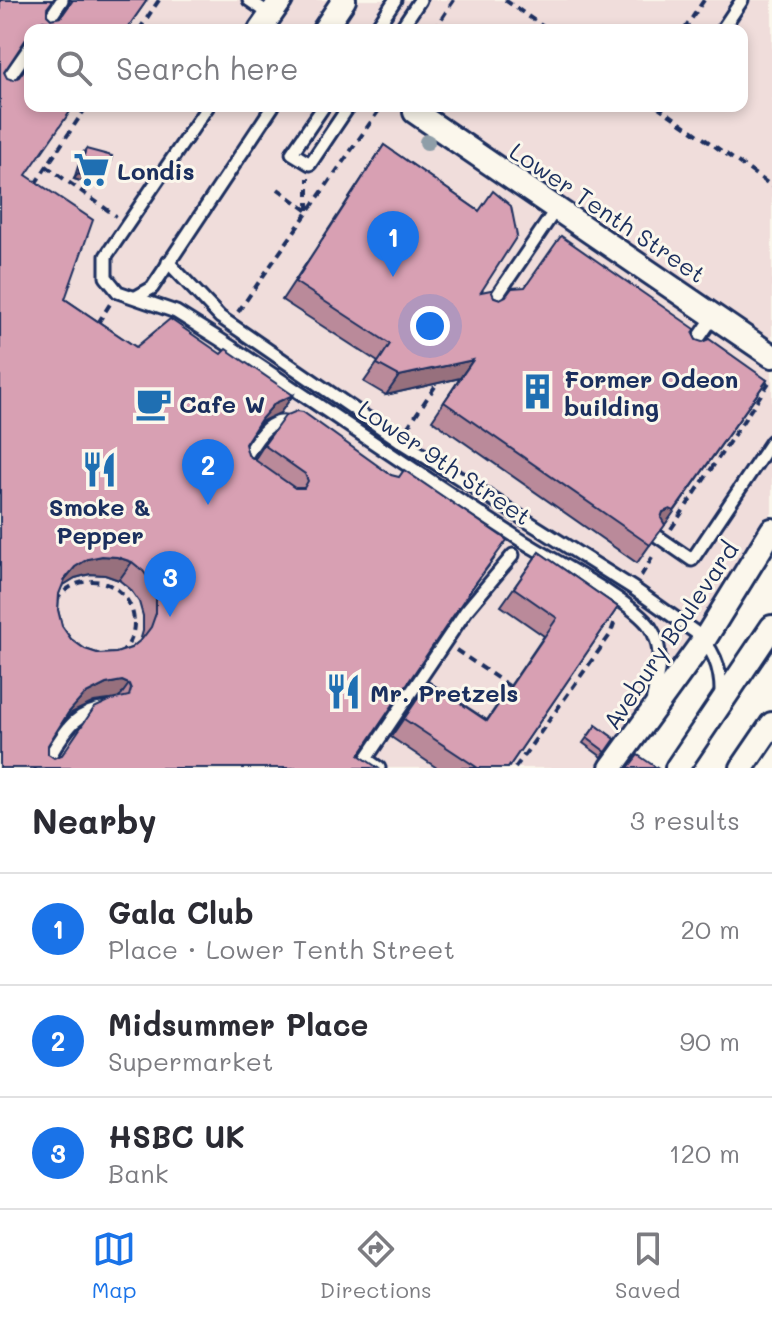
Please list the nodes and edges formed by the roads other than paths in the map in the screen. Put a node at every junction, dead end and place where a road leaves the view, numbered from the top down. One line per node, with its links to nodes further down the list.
1 (62, 0): 8 (lane)
2 (249, 0): 7 (lane)
3 (344, 0): 9 (street)
4 (395, 0): 10 (lane)
5 (420, 0): 11 (lane)
6 (742, 0): 12 (lane)
7 (271, 15)
8 (46, 24)
9 (328, 24)
10 (379, 24)
11 (404, 24)
12 (726, 24)
13 (24, 56): 14 (lane)
14 (0, 90)
15 (204, 112): 22 (lane, Lower 9th Street)
16 (269, 112): 21 (lane)
17 (320, 112): 18 (lane)
18 (345, 112)
19 (414, 112): 20 (street, Lower Tenth Street)
20 (556, 209): 23 (lane); 24 (street, Lower Tenth Street)
21 (168, 262): 22 (lane); 34 (lane, Lower 9th Street)
22 (136, 297): 37 (lane, Lower 9th Street)
23 (487, 309)
24 (714, 316): 25 (lane); 26 (street, Lower Tenth Street)
25 (689, 352)
26 (772, 356)
27 (305, 432): 29 (lane)
28 (772, 441): 31 (lane)
29 (253, 475)
30 (772, 530): 34 (street, Avebury Boulevard)
31 (660, 538)
32 (513, 555): 40 (lane)
33 (772, 627): 35 (street)
34 (704, 640): 35 (lane); 37 (street, Avebury Boulevard)
35 (721, 702): 42 (street)
36 (110, 708): 39 (lane)
37 (651, 711): 41 (street, Avebury Boulevard)
38 (772, 724): 43 (street)
39 (42, 768)
40 (379, 768)
41 (611, 768)
42 (677, 768)
43 (742, 768)

